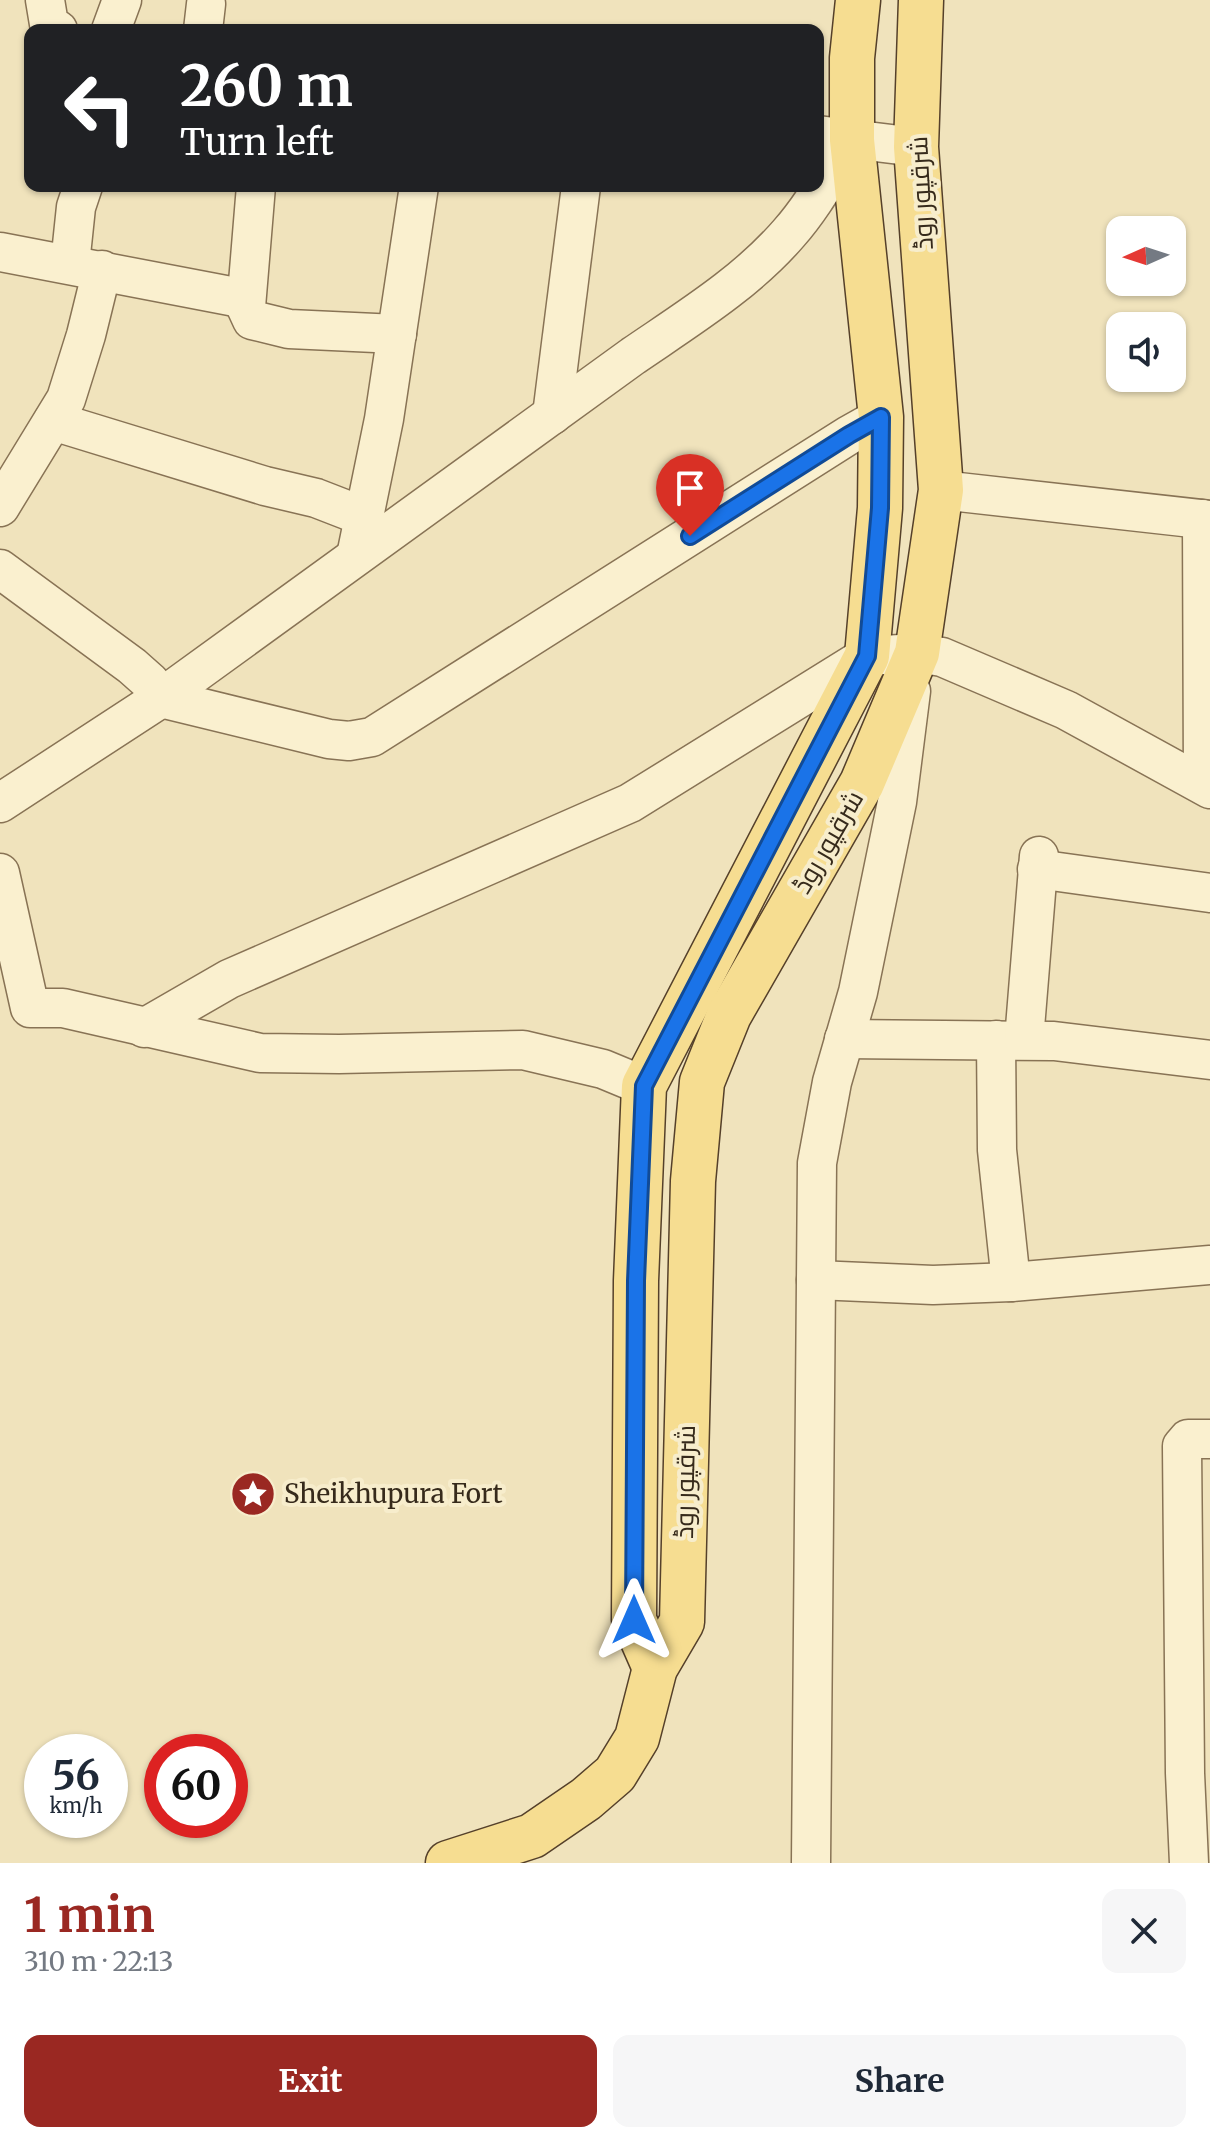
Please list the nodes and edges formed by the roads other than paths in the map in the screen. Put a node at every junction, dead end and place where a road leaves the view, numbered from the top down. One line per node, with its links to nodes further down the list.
1 (45, 0): 5 (street)
2 (122, 0): 6 (street)
3 (858, 0): 7 (main road, شرقپور روڈ)
4 (921, 0): 8 (main road, شرقپور روڈ)
5 (49, 24)
6 (113, 24)
7 (835, 138): 8 (street); 9 (street); 20 (main road, شرقپور روڈ)
8 (916, 147): 22 (main road, شرقپور روڈ)
9 (824, 161)
10 (81, 192): 16 (street)
11 (255, 192): 17 (street)
12 (418, 192): 18 (street)
13 (580, 192): 19 (street)
14 (809, 192): 19 (street)
15 (0, 252): 16 (street)
16 (86, 267): 17 (street); 21 (street)
17 (246, 299): 18 (street)
18 (397, 334): 24 (street)
19 (552, 415): 26 (street)
20 (881, 417): 29 (main road, شرقپور روڈ); 30 (street)
21 (53, 421): 23 (street); 24 (street)
22 (941, 490): 25 (street); 28 (main road, شرقپور روڈ)
23 (0, 507)
24 (365, 517): 26 (street)
25 (1206, 520): 31 (street)
26 (356, 556): 30 (street)
27 (0, 569): 30 (street)
28 (917, 653): 29 (street); 31 (street); 37 (street); 45 (main road, شرقپور روڈ)
29 (867, 656): 36 (street); 40 (main road, شرقپور روڈ)
30 (161, 698): 32 (street)
31 (1206, 787)
32 (2, 799)
33 (0, 873): 35 (street)
34 (1210, 893): 38 (street)
35 (15, 1010): 36 (street)
36 (144, 1028): 40 (street)
37 (844, 1039): 38 (street); 42 (street)
38 (1010, 1040): 39 (street); 43 (street)
39 (1210, 1060)
40 (644, 1086): 45 (main road, شرقپور روڈ)
41 (1210, 1265): 43 (street)
42 (816, 1280): 43 (street); 47 (street)
43 (1011, 1282)
44 (1210, 1439): 48 (street)
45 (655, 1668): 46 (main road, شرقپور روڈ)
46 (448, 1863)
47 (811, 1863)
48 (1189, 1863)

